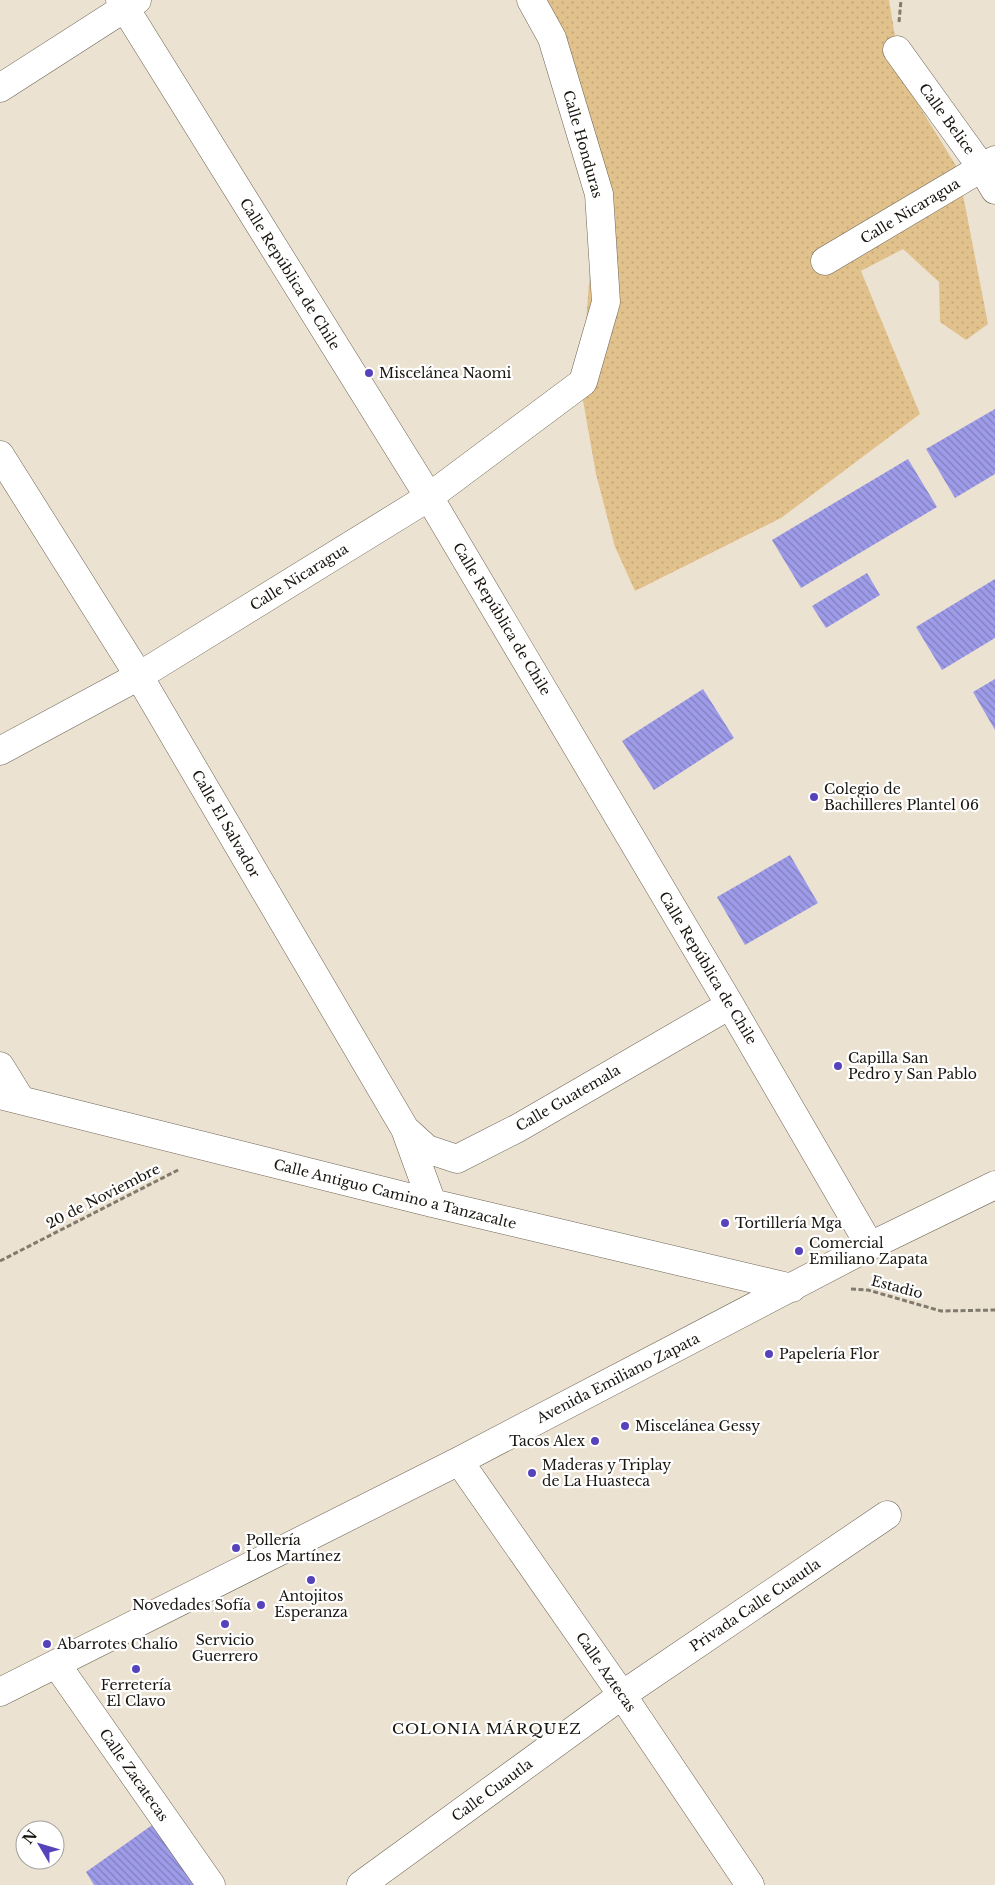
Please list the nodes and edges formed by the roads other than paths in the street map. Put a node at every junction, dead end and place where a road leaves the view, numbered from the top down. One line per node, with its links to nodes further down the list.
1 (531, 0): 7 (street, Calle Honduras)
2 (127, 2): 4 (street); 9 (street, Calle República de Chile)
3 (897, 50): 5 (street, Calle Belice)
4 (0, 88)
5 (991, 173): 6 (street, Calle Nicaragua)
6 (825, 261)
7 (583, 382): 9 (street, Calle Nicaragua)
8 (0, 455): 10 (street, Calle El Salvador)
9 (429, 497): 10 (street, Calle Nicaragua); 12 (street, Calle República de Chile)
10 (139, 676): 11 (street, Calle Nicaragua); 15 (street, Calle El Salvador)
11 (0, 751)
12 (730, 1005): 15 (street, Calle Guatemala); 18 (street, Calle República de Chile)
13 (0, 1066): 14 (street)
14 (10, 1098): 17 (street, Calle Antiguo Camino a Tanzacalte)
15 (405, 1129): 17 (street, Calle El Salvador)
16 (995, 1185): 18 (street, Avenida Emiliano Zapata)
17 (432, 1203): 19 (street, Calle Antiguo Camino a Tanzacalte)
18 (870, 1246): 19 (street, Avenida Emiliano Zapata)
19 (792, 1288): 20 (street, Avenida Emiliano Zapata)
20 (459, 1461): 22 (street, Avenida Emiliano Zapata); 24 (street, Calle Aztecas)
21 (887, 1515): 24 (street, Privada Calle Cuautla)
22 (57, 1664): 23 (street, Avenida Emiliano Zapata); 25 (street, Calle Zacatecas)
23 (0, 1692)
24 (622, 1695): 26 (street, Calle Cuautla); 27 (street, Calle Aztecas)
25 (211, 1885)
26 (361, 1885)
27 (750, 1885)

